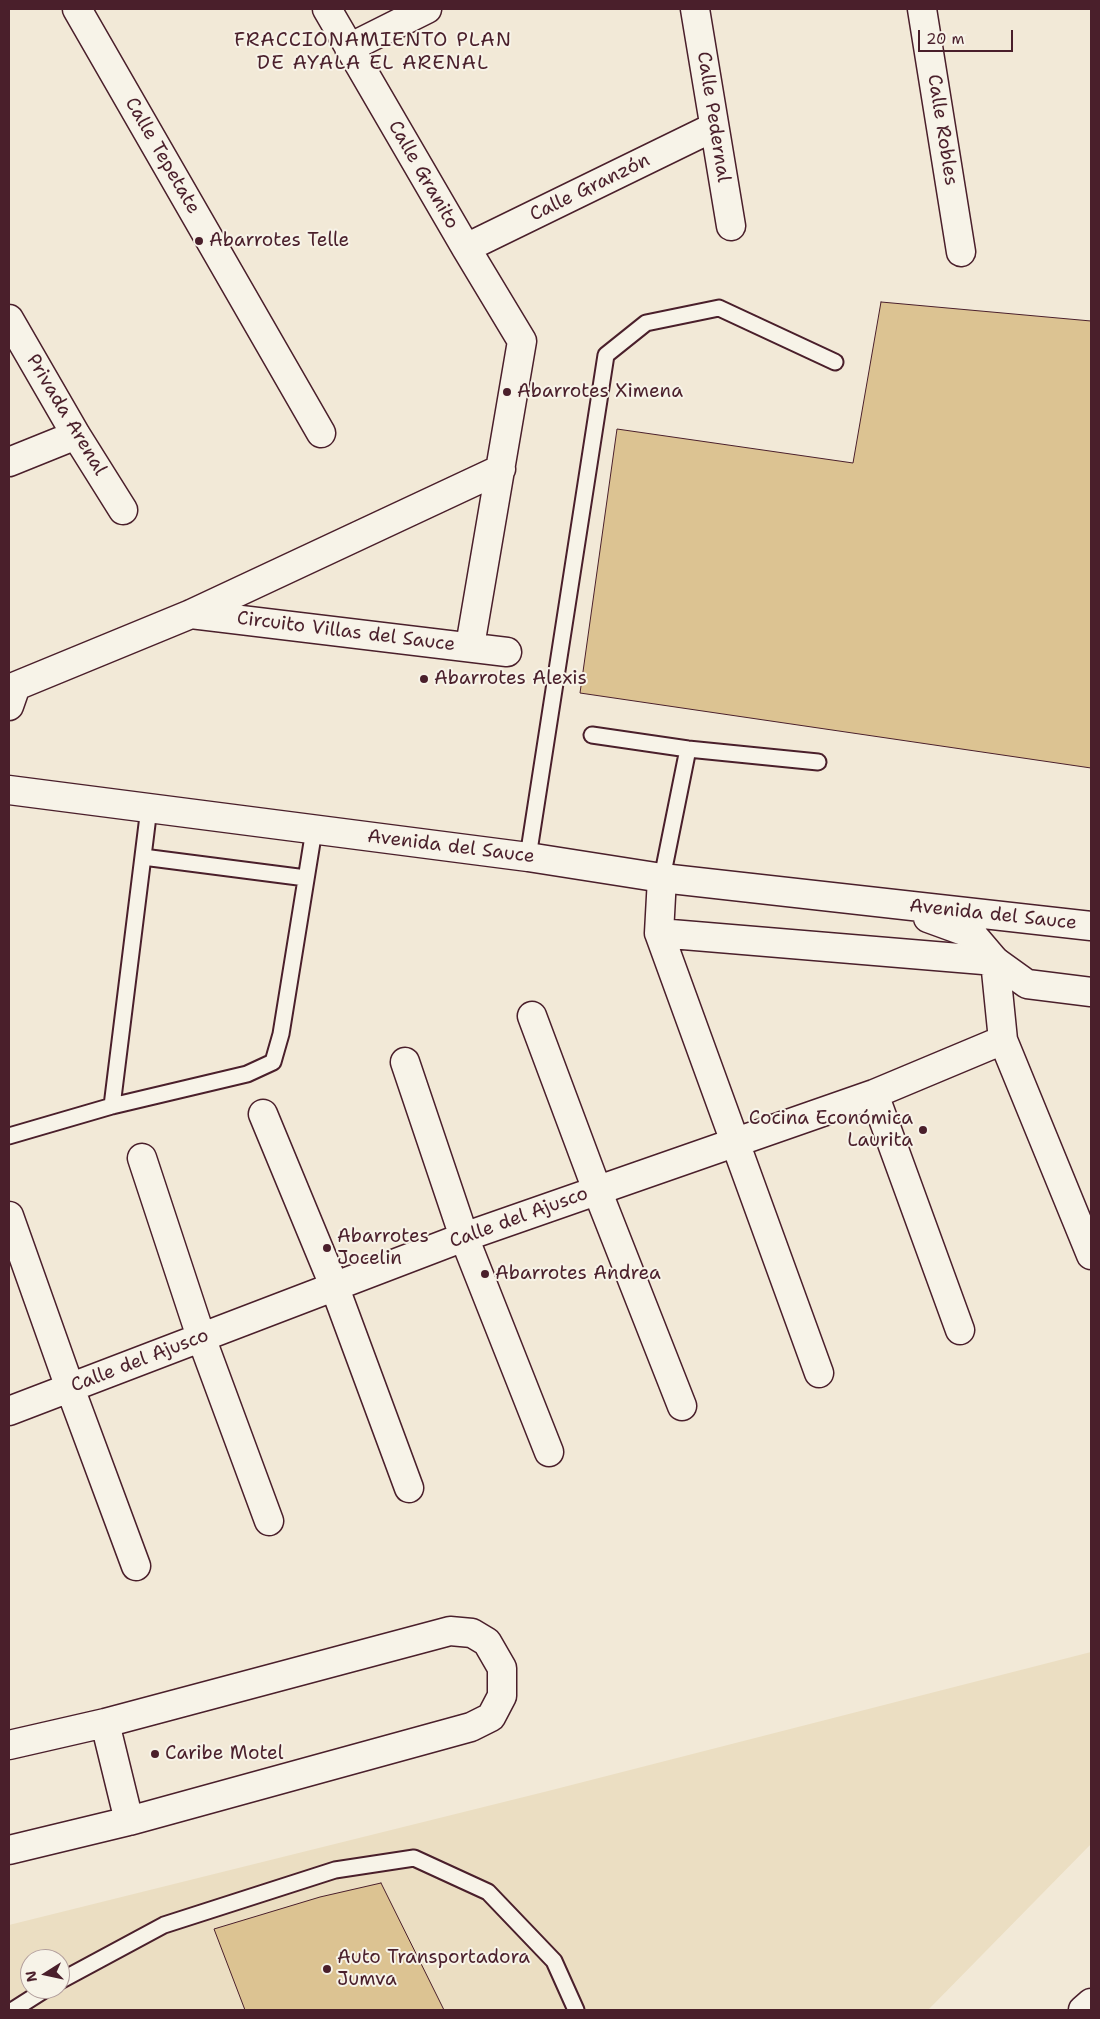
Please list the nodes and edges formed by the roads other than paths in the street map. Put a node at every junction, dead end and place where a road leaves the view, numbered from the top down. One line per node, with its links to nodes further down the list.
1 (77, 9): 14 (street, Calle Tepetate)
2 (328, 9): 6 (street, Calle Granito)
3 (427, 9): 6 (street)
4 (695, 9): 7 (street, Calle Pedernal)
5 (922, 9): 10 (street, Calle Robles)
6 (349, 48): 9 (street, Calle Granito)
7 (714, 127): 8 (street, Calle Pedernal); 9 (street, Calle Granzón)
8 (731, 226)
9 (466, 248): 12 (street, Calle Granito)
10 (961, 252)
11 (9, 320): 15 (street, Privada Arenal)
12 (522, 341): 17 (street, Circuito Villas del Sauce)
13 (835, 362): 30 (lane)
14 (321, 433)
15 (76, 435): 16 (street); 18 (street, Privada Arenal)
16 (9, 462)
17 (501, 469): 19 (street, Circuito Villas del Sauce); 20 (street, Circuito Villas del Sauce)
18 (123, 510)
19 (191, 614): 20 (street, Circuito Villas del Sauce); 22 (street, Circuito Villas del Sauce)
20 (470, 646): 21 (street)
21 (507, 652)
22 (9, 706)
23 (592, 735): 24 (lane)
24 (688, 749): 25 (lane); 32 (lane)
25 (818, 762)
26 (9, 790): 27 (street, Avenida del Sauce)
27 (149, 808): 28 (street, Avenida del Sauce); 29 (lane)
28 (314, 830): 30 (street, Avenida del Sauce); 31 (lane)
29 (143, 857): 31 (lane); 42 (lane)
30 (528, 857): 32 (street, Avenida del Sauce)
31 (306, 878): 42 (lane)
32 (662, 878): 33 (street, Avenida del Sauce); 35 (street)
33 (894, 905): 34 (street, Avenida del Sauce); 36 (street, Avenida del Sauce)
34 (1091, 926)
35 (659, 933): 36 (street); 45 (street)
36 (995, 962): 37 (street, Avenida del Sauce); 39 (street)
37 (1091, 992)
38 (532, 1016): 47 (street)
39 (1003, 1040): 41 (street, Calle del Ajusco); 50 (street)
40 (405, 1062): 49 (street)
41 (874, 1094): 45 (street, Calle del Ajusco); 52 (street)
42 (112, 1106): 44 (lane)
43 (263, 1114): 51 (street)
44 (9, 1136)
45 (736, 1141): 47 (street, Calle del Ajusco); 54 (street)
46 (142, 1158): 53 (street)
47 (597, 1190): 49 (street, Calle del Ajusco); 56 (street)
48 (9, 1216): 55 (street)
49 (464, 1237): 51 (street, Calle del Ajusco); 58 (street)
50 (1091, 1255)
51 (335, 1288): 53 (street, Calle del Ajusco); 59 (street)
52 (960, 1330)
53 (201, 1337): 55 (street, Calle del Ajusco); 60 (street)
54 (819, 1373)
55 (70, 1388): 57 (street, Calle del Ajusco); 61 (street)
56 (682, 1406)
57 (9, 1411)
58 (549, 1452)
59 (409, 1488)
60 (269, 1521)
61 (136, 1566)
62 (105, 1723): 63 (street); 64 (street); 64 (street)
63 (9, 1745)
64 (129, 1821): 65 (street)
65 (9, 1850)
66 (70, 1976): 70 (lane)
67 (30, 1999): 69 (lane)
68 (1091, 2003): 71 (street)
69 (13, 2010)
70 (576, 2010)
71 (1083, 2010)

